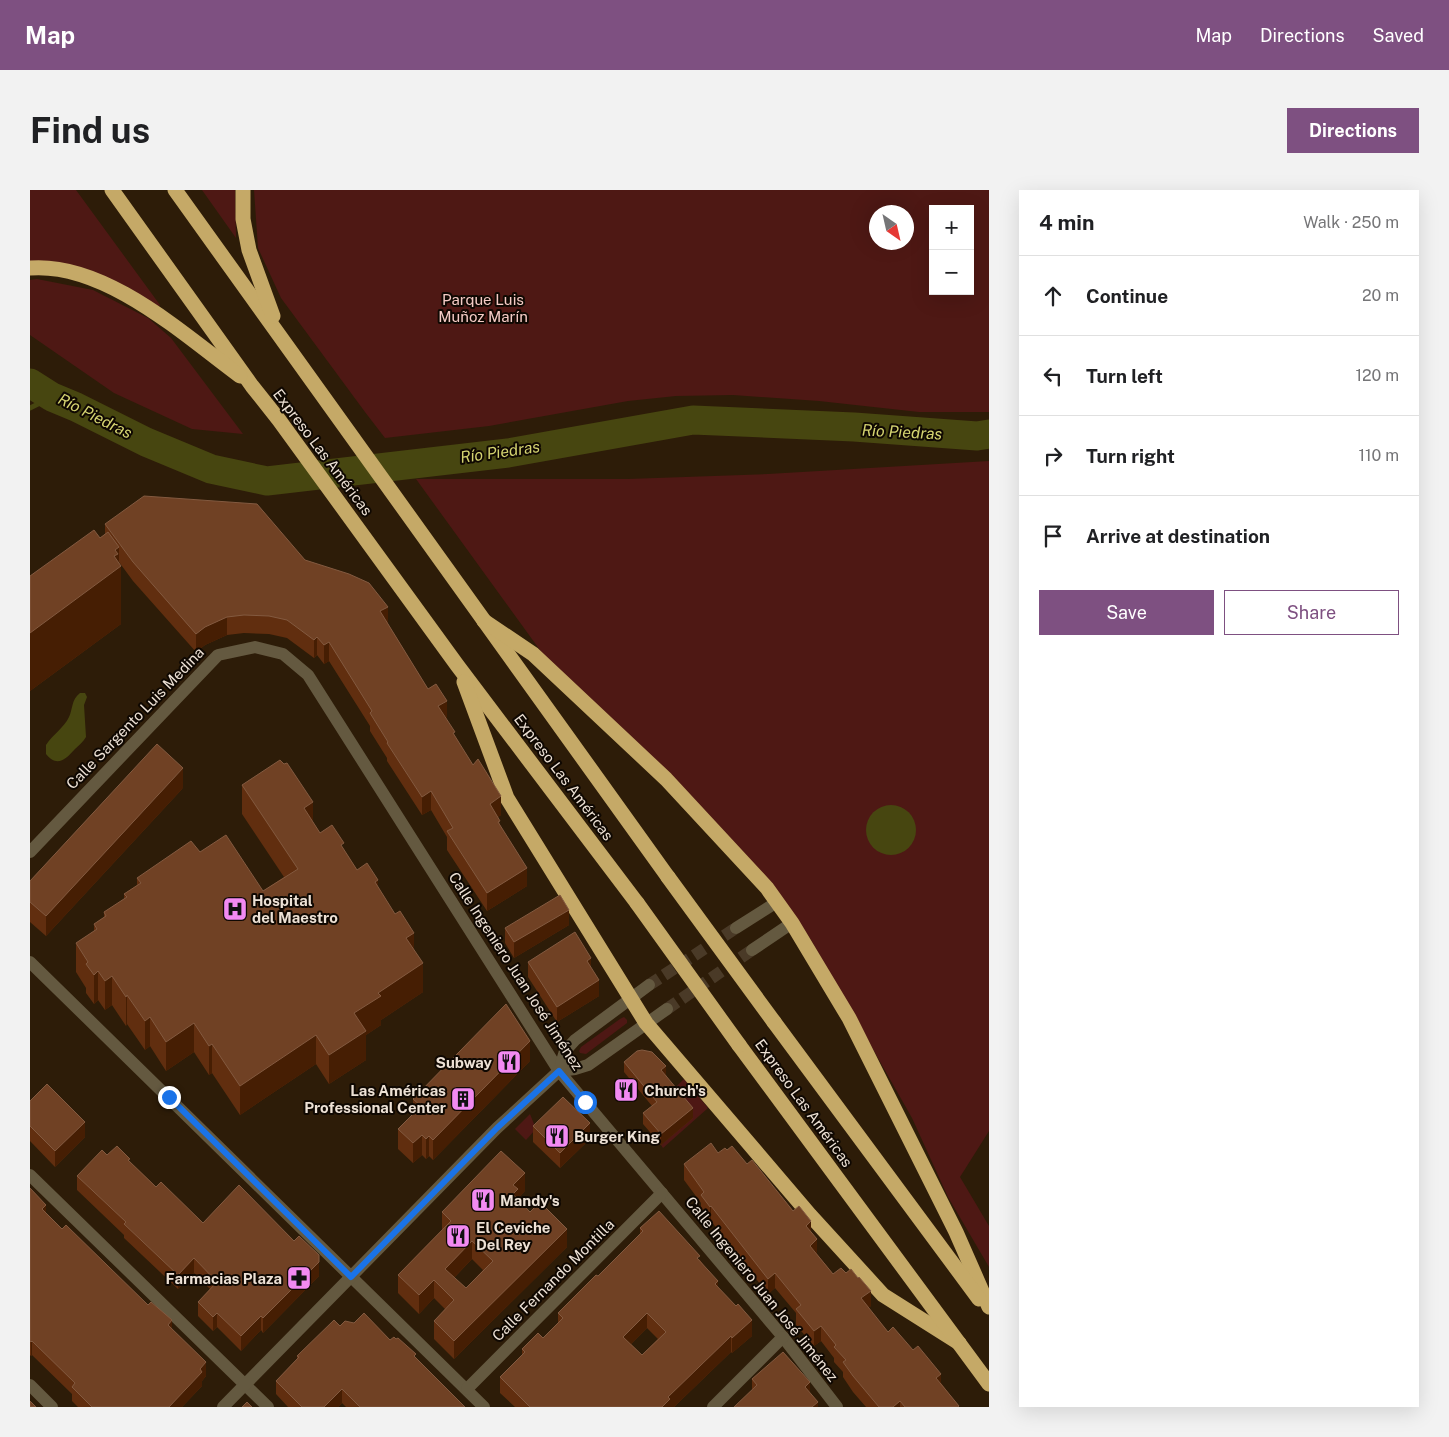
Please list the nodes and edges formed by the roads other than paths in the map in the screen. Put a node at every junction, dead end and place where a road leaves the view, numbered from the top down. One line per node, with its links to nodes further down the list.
1 (112, 190): 6 (highway, Expreso Las Américas)
2 (175, 190): 5 (highway, Expreso Las Américas)
3 (243, 190): 5 (highway)
4 (30, 268): 6 (highway)
5 (279, 334): 7 (highway, Expreso Las Américas)
6 (252, 386): 9 (highway, Expreso Las Américas)
7 (484, 621): 11 (highway); 25 (highway, Expreso Las Américas, bridge)
8 (283, 654): 10 (street, Calle Sargento Luis Medina); 20 (street, Calle Ingeniero Juan José Jiménez)
9 (457, 665): 17 (highway); 27 (highway, Expreso Las Américas, bridge)
10 (30, 852)
11 (777, 902): 12 (highway); 13 (street)
12 (792, 923): 14 (street); 24 (highway)
13 (736, 928)
14 (752, 950)
15 (30, 962): 23 (street)
16 (650, 985): 17 (street)
17 (631, 997): 19 (highway); 20 (street)
18 (667, 1009): 19 (street)
19 (646, 1023): 20 (street); 27 (highway)
20 (559, 1071): 22 (street, Calle Ingeniero Juan José Jiménez); 23 (street)
21 (30, 1175): 30 (street)
22 (662, 1193): 26 (street, Calle Ingeniero Juan José Jiménez); 31 (street, Calle Fernando Montilla)
23 (351, 1277): 30 (street); 31 (street)
24 (989, 1307)
25 (989, 1313)
26 (782, 1337): 36 (street); 37 (street, Calle Ingeniero Juan José Jiménez)
27 (959, 1343): 28 (highway, Expreso Las Américas)
28 (989, 1384)
29 (30, 1385): 32 (street)
30 (245, 1385): 33 (street); 34 (street)
31 (467, 1389): 35 (street)
32 (52, 1407)
33 (223, 1407)
34 (268, 1407)
35 (484, 1407)
36 (713, 1407)
37 (838, 1407)

